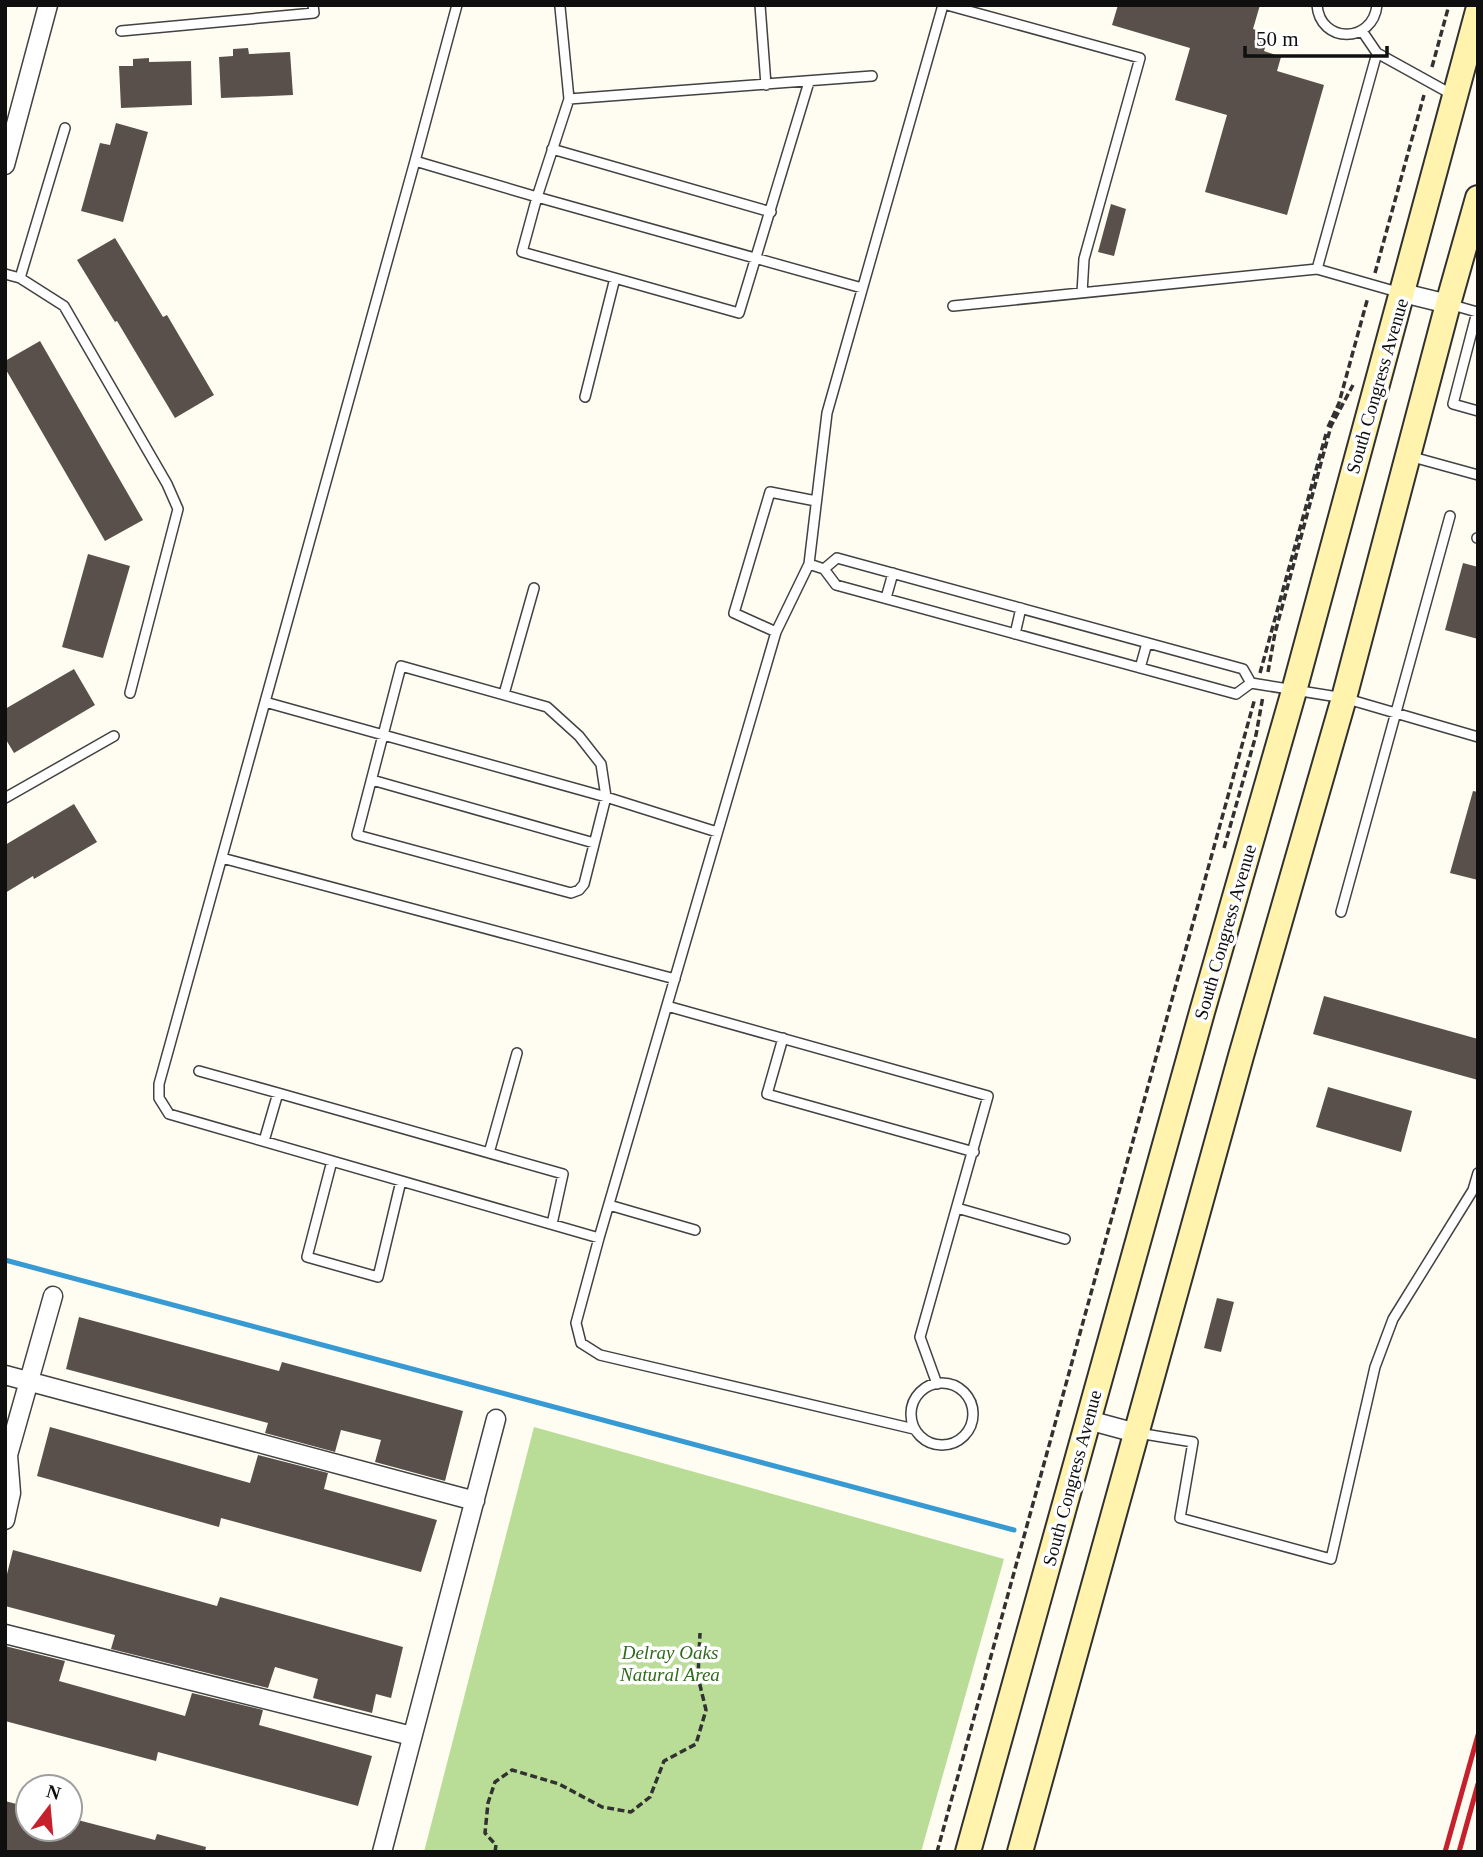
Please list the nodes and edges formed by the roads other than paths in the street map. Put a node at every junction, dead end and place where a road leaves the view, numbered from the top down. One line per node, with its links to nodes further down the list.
1 (48, 5): 21 (street)
2 (313, 5): 10 (lane)
3 (457, 5): 20 (lane)
4 (760, 5): 15 (lane)
5 (945, 5): 30 (lane); 31 (lane)
6 (1317, 5): 11 (lane)
7 (1377, 5): 11 (lane)
8 (560, 7): 17 (lane)
9 (1478, 11): 16 (main road, South Congress Avenue)
10 (121, 31)
11 (1362, 31): 12 (lane)
12 (1377, 53): 16 (lane); 26 (lane)
13 (872, 76): 14 (lane)
14 (809, 82): 15 (lane); 24 (lane)
15 (766, 85): 17 (lane)
16 (1455, 96): 32 (main road, South Congress Avenue)
17 (569, 99): 19 (lane)
18 (65, 128): 28 (lane)
19 (552, 149): 22 (lane); 24 (lane)
20 (415, 161): 22 (lane); 57 (lane)
21 (5, 165)
22 (537, 197): 25 (lane); 29 (lane)
23 (1478, 198): 33 (main road)
24 (771, 212): 25 (lane)
25 (756, 258): 29 (lane); 30 (lane)
26 (1317, 269): 31 (lane); 32 (lane)
27 (5, 274): 28 (lane)
28 (20, 278): 54 (lane)
29 (615, 278): 36 (lane)
30 (862, 288): 40 (lane)
31 (1082, 293): 34 (lane)
32 (1403, 293): 33 (street); 53 (main road, South Congress Avenue)
33 (1448, 304): 35 (lane); 38 (main road)
34 (953, 306)
35 (1478, 312): 37 (lane)
36 (585, 397)
37 (1478, 411)
38 (1408, 456): 39 (lane); 56 (main road)
39 (1478, 475)
40 (816, 501): 42 (lane); 48 (lane)
41 (1450, 516): 58 (lane)
42 (809, 564): 43 (lane); 48 (lane)
43 (824, 569): 44 (lane); 46 (lane)
44 (893, 573): 46 (lane); 47 (lane)
45 (534, 588): 55 (lane)
46 (886, 598): 49 (lane)
47 (1021, 608): 49 (lane); 50 (lane)
48 (776, 632): 65 (lane)
49 (1014, 634): 51 (lane)
50 (1147, 643): 51 (lane); 52 (lane)
51 (1140, 668): 52 (lane)
52 (1258, 684): 53 (lane)
53 (1294, 691): 56 (lane); 92 (main road, South Congress Avenue)
54 (130, 693)
55 (504, 694): 59 (lane); 63 (lane)
56 (1344, 698): 58 (lane); 94 (main road)
57 (265, 702): 59 (lane); 67 (lane)
58 (1394, 713): 61 (lane); 68 (lane)
59 (383, 734): 62 (lane); 63 (lane)
60 (114, 736): 64 (lane)
61 (1478, 737)
62 (372, 780): 66 (lane); 66 (lane)
63 (606, 797): 65 (lane); 66 (lane)
64 (5, 798)
65 (717, 832): 69 (lane)
66 (594, 843)
67 (222, 858): 69 (lane); 75 (lane)
68 (1341, 912)
69 (675, 979): 70 (lane)
70 (667, 1006): 71 (lane); 81 (lane)
71 (783, 1038): 76 (lane); 76 (lane)
72 (517, 1053): 77 (lane)
73 (199, 1071): 74 (lane)
74 (278, 1093): 75 (lane); 77 (lane)
75 (264, 1141): 78 (lane)
76 (974, 1152): 82 (lane)
77 (489, 1153): 83 (lane)
78 (332, 1161): 80 (lane); 80 (lane)
79 (1478, 1172): 94 (lane)
80 (401, 1181): 83 (lane)
81 (609, 1205): 84 (lane); 85 (lane)
82 (957, 1208): 86 (lane); 90 (lane)
83 (552, 1224): 85 (lane)
84 (695, 1230)
85 (599, 1238): 93 (lane)
86 (1065, 1238)
87 (53, 1296): 89 (street)
88 (5, 1375): 89 (street)
89 (29, 1381): 95 (street); 96 (street)
90 (937, 1384): 93 (lane); 93 (lane)
91 (496, 1419): 95 (street)
92 (1088, 1420): 94 (street); 100 (main road, South Congress Avenue)
93 (914, 1429)
94 (1136, 1433): 101 (main road)
95 (475, 1501): 98 (street)
96 (5, 1520)
97 (5, 1633): 98 (street)
98 (412, 1736): 99 (street)
99 (382, 1852)
100 (968, 1852)
101 (1020, 1852)

